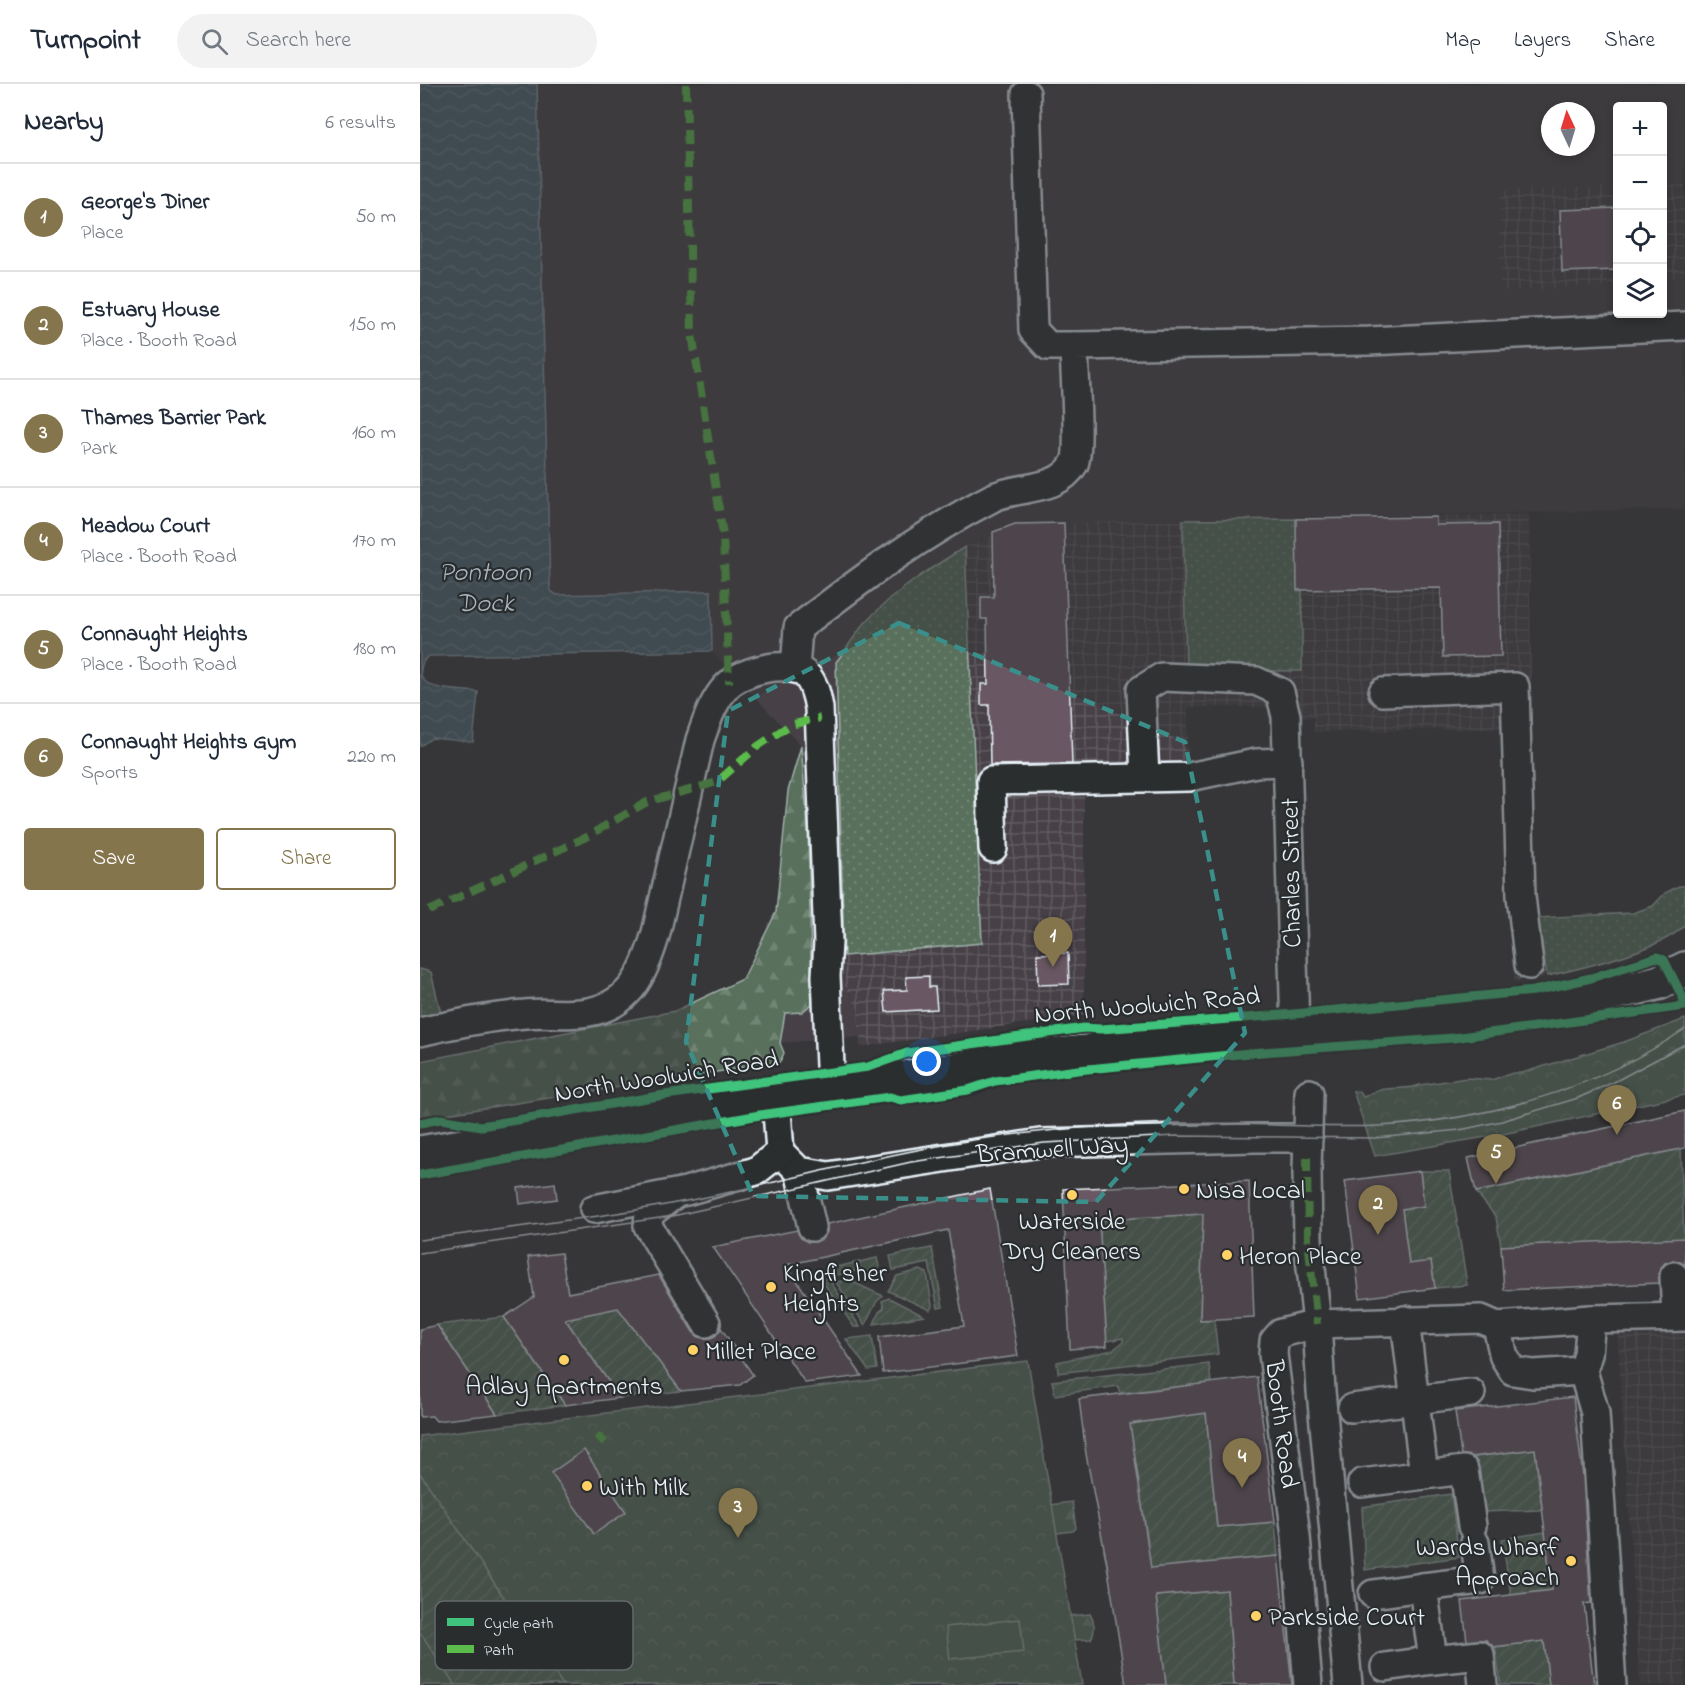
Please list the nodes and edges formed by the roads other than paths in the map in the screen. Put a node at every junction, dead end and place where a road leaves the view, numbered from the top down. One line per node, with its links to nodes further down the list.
1 (1026, 94): 3 (street)
2 (1685, 326): 3 (street)
3 (1074, 346): 4 (street)
4 (795, 669): 12 (street); 13 (street)
5 (1383, 692): 9 (street)
6 (1288, 762): 7 (street); 7 (street, Charles Street); 11 (street, Charles Street)
7 (1145, 777): 8 (street)
8 (993, 848)
9 (1529, 965)
10 (1685, 969): 11 (main road, North Woolwich Road)
11 (1295, 1030): 13 (main road, North Woolwich Road)
12 (420, 1032)
13 (831, 1088): 15 (main road, North Woolwich Road)
14 (1309, 1093): 16 (street)
15 (776, 1097): 17 (street); 18 (main road, North Woolwich Road)
16 (1307, 1148): 19 (street, Bramwell Way); 29 (street)
17 (780, 1152): 19 (street); 20 (street)
18 (420, 1153)
19 (799, 1172): 22 (street)
20 (676, 1194): 21 (street); 28 (street)
21 (594, 1209)
22 (812, 1227)
23 (1674, 1276): 25 (street)
24 (1486, 1317): 26 (street, Booth Road); 27 (street, Booth Road); 30 (street)
25 (1681, 1317): 26 (street, Booth Road)
26 (1591, 1319): 30 (street)
27 (1405, 1320): 29 (street, Booth Road); 32 (street)
28 (706, 1323)
29 (1317, 1324): 40 (street, Booth Road); 41 (street)
30 (1583, 1371): 43 (street)
31 (1471, 1393): 32 (street)
32 (1414, 1400): 33 (street); 34 (street)
33 (1352, 1407)
34 (1424, 1475): 35 (street); 36 (street)
35 (1362, 1482)
36 (1423, 1587): 37 (street); 38 (street)
37 (1373, 1594)
38 (1433, 1660): 39 (street); 42 (street)
39 (1385, 1666)
40 (1308, 1685)
41 (1348, 1685)
42 (1483, 1685)
43 (1612, 1685)

